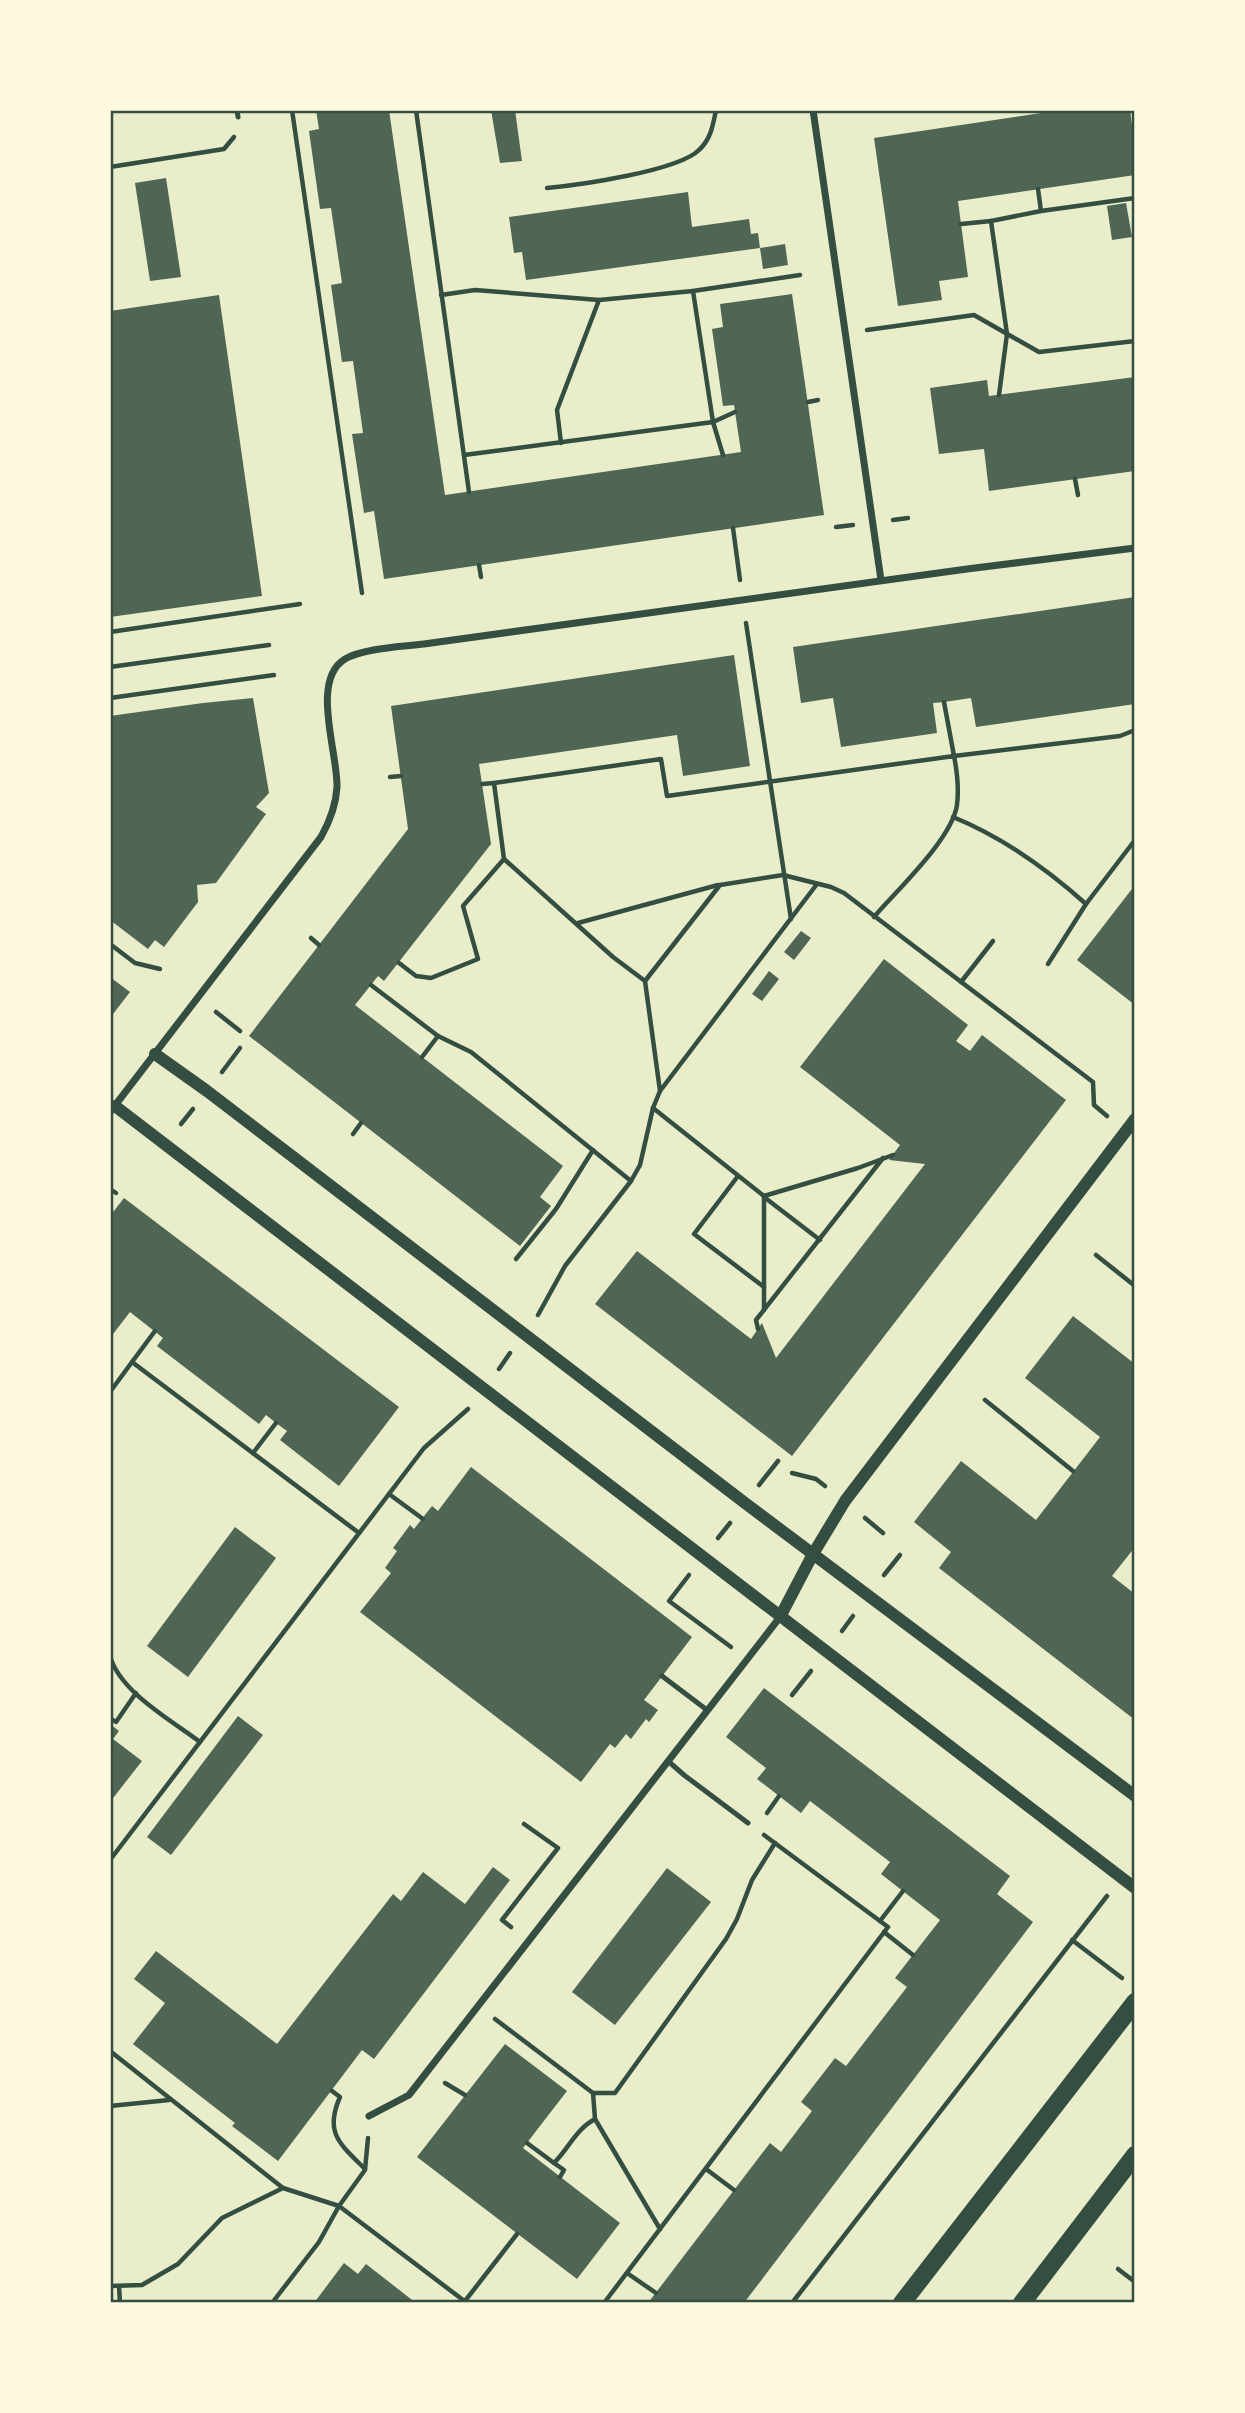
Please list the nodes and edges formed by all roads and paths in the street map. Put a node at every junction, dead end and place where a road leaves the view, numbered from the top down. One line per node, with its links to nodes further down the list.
1 (292, 110): 36 (path)
2 (416, 110): 15 (path)
3 (716, 110): 7 (path)
4 (813, 110): 17 (street)
5 (223, 149): 6 (path)
6 (110, 167)
7 (547, 188)
8 (1038, 189): 10 (path)
9 (1135, 198): 10 (path)
10 (1041, 211): 11 (path)
11 (991, 221): 12 (path); 18 (path)
12 (961, 225)
13 (800, 275): 14 (path)
14 (693, 291): 16 (path); 24 (path)
15 (441, 295): 16 (path); 27 (path)
16 (598, 300): 25 (path)
17 (845, 333): 18 (path); 35 (street)
18 (1007, 334): 19 (path); 20 (path)
19 (1135, 341)
20 (999, 395)
21 (818, 400): 22 (path)
22 (808, 402)
23 (736, 412): 24 (path)
24 (713, 422): 25 (path); 26 (path)
25 (561, 443): 27 (path)
26 (723, 455)
27 (464, 456): 29 (path)
28 (1075, 479): 30 (path)
29 (469, 492)
30 (1078, 495)
31 (733, 528): 37 (path)
32 (1135, 548): 35 (street)
33 (479, 565): 34 (path)
34 (481, 577)
35 (881, 580): 37 (street)
36 (362, 593)
37 (742, 600): 73 (street)
38 (300, 604): 39 (path)
39 (110, 632)
40 (749, 642): 50 (path)
41 (269, 645): 42 (path)
42 (110, 667)
43 (274, 675): 44 (path)
44 (110, 698)
45 (944, 702): 47 (path)
46 (1135, 730): 47 (path)
47 (954, 756): 50 (path); 53 (path)
48 (401, 776): 49 (path)
49 (390, 777)
50 (769, 782): 51 (path); 56 (path)
51 (494, 783): 52 (path); 55 (path)
52 (482, 784)
53 (953, 817): 59 (path); 60 (path)
54 (1135, 840): 59 (path)
55 (504, 859): 62 (path); 67 (path)
56 (783, 875): 57 (path); 58 (path); 61 (path)
57 (817, 884): 60 (path); 61 (path)
58 (720, 885): 62 (path); 70 (path)
59 (1086, 904): 68 (path)
60 (874, 917): 71 (path)
61 (791, 919): 78 (path)
62 (577, 923): 70 (path)
63 (311, 938): 66 (path)
64 (993, 941): 71 (path)
65 (110, 944): 69 (path)
66 (319, 945)
67 (399, 963)
68 (1048, 964)
69 (160, 969)
70 (645, 981): 78 (path)
71 (961, 982): 83 (path)
72 (371, 985): 75 (path)
73 (198, 998): 74 (path); 76 (street)
74 (240, 1031)
75 (438, 1036): 77 (path); 85 (path)
76 (155, 1054): 80 (street); 102 (street)
77 (422, 1057)
78 (660, 1091): 79 (path)
79 (653, 1108): 88 (path); 89 (path)
80 (113, 1109): 104 (street)
81 (1135, 1119): 83 (street)
82 (361, 1123): 84 (path)
83 (1126, 1131): 116 (street)
84 (353, 1134)
85 (593, 1150): 89 (path); 95 (path)
86 (893, 1155): 87 (path)
87 (883, 1157): 92 (path); 93 (path)
88 (738, 1175): 92 (path); 98 (path)
89 (631, 1181): 96 (path)
90 (110, 1189): 91 (path)
91 (116, 1193)
92 (764, 1196): 93 (path); 98 (path)
93 (820, 1240): 99 (path)
94 (1096, 1255): 97 (path)
95 (516, 1259)
96 (553, 1285)
97 (1135, 1286)
98 (764, 1287): 99 (path)
99 (764, 1310): 100 (path)
100 (758, 1329)
101 (155, 1331): 103 (path)
102 (524, 1334): 104 (path); 116 (street)
103 (132, 1362): 105 (path); 109 (path)
104 (484, 1389): 120 (street)
105 (110, 1392)
106 (985, 1400): 110 (path)
107 (276, 1423): 109 (path)
108 (445, 1429): 111 (path)
109 (253, 1453): 114 (path)
110 (1073, 1471)
111 (389, 1494): 113 (path); 114 (path)
112 (734, 1517): 115 (path)
113 (423, 1519)
114 (359, 1533): 129 (path)
115 (710, 1548)
116 (813, 1554): 118 (street); 120 (street)
117 (900, 1555): 118 (path)
118 (869, 1595): 121 (path); 131 (street)
119 (669, 1601): 123 (path)
120 (780, 1617): 121 (street); 123 (street)
121 (825, 1652): 126 (path); 136 (street)
122 (110, 1656): 125 (path)
123 (747, 1659): 127 (street)
124 (662, 1676): 127 (lane)
125 (136, 1693): 128 (path); 129 (path)
126 (792, 1695)
127 (707, 1710): 130 (street)
128 (110, 1718)
129 (200, 1742): 135 (path)
130 (668, 1761): 133 (lane); 146 (street)
131 (1135, 1796)
132 (524, 1824): 140 (path)
133 (748, 1824): 134 (path)
134 (775, 1843): 138 (path); 150 (path)
135 (110, 1860)
136 (1135, 1888)
137 (903, 1891): 138 (path)
138 (880, 1921): 141 (path)
139 (1088, 1921): 142 (path)
140 (514, 1929)
141 (884, 1932): 143 (path); 160 (path)
142 (1072, 1940): 144 (path); 178 (path)
143 (913, 1955)
144 (1124, 1979)
145 (1135, 2002): 179 (main road)
146 (479, 2005): 150 (path); 154 (street)
147 (110, 2051): 152 (path)
148 (445, 2083): 151 (path)
149 (332, 2091): 161 (path)
150 (593, 2093): 155 (path)
151 (465, 2095)
152 (170, 2100): 153 (path); 163 (path)
153 (110, 2105)
154 (369, 2116)
155 (595, 2119): 159 (path); 166 (path)
156 (527, 2143): 159 (path)
157 (1135, 2155): 180 (main road)
158 (367, 2157): 161 (path)
159 (554, 2163): 162 (path)
160 (706, 2169): 164 (path); 166 (path)
161 (365, 2170): 165 (path)
162 (560, 2177)
163 (283, 2188): 165 (path); 172 (path)
164 (734, 2190)
165 (339, 2206): 174 (path); 176 (path)
166 (660, 2229): 169 (path)
167 (517, 2234): 174 (path)
168 (1118, 2269): 170 (path)
169 (627, 2273): 173 (path); 177 (path)
170 (1135, 2282)
171 (110, 2286): 172 (path)
172 (120, 2286): 175 (path)
173 (656, 2293)
174 (466, 2302)
175 (120, 2303)
176 (272, 2303)
177 (604, 2303)
178 (792, 2303)
179 (902, 2303)
180 (1022, 2303)

